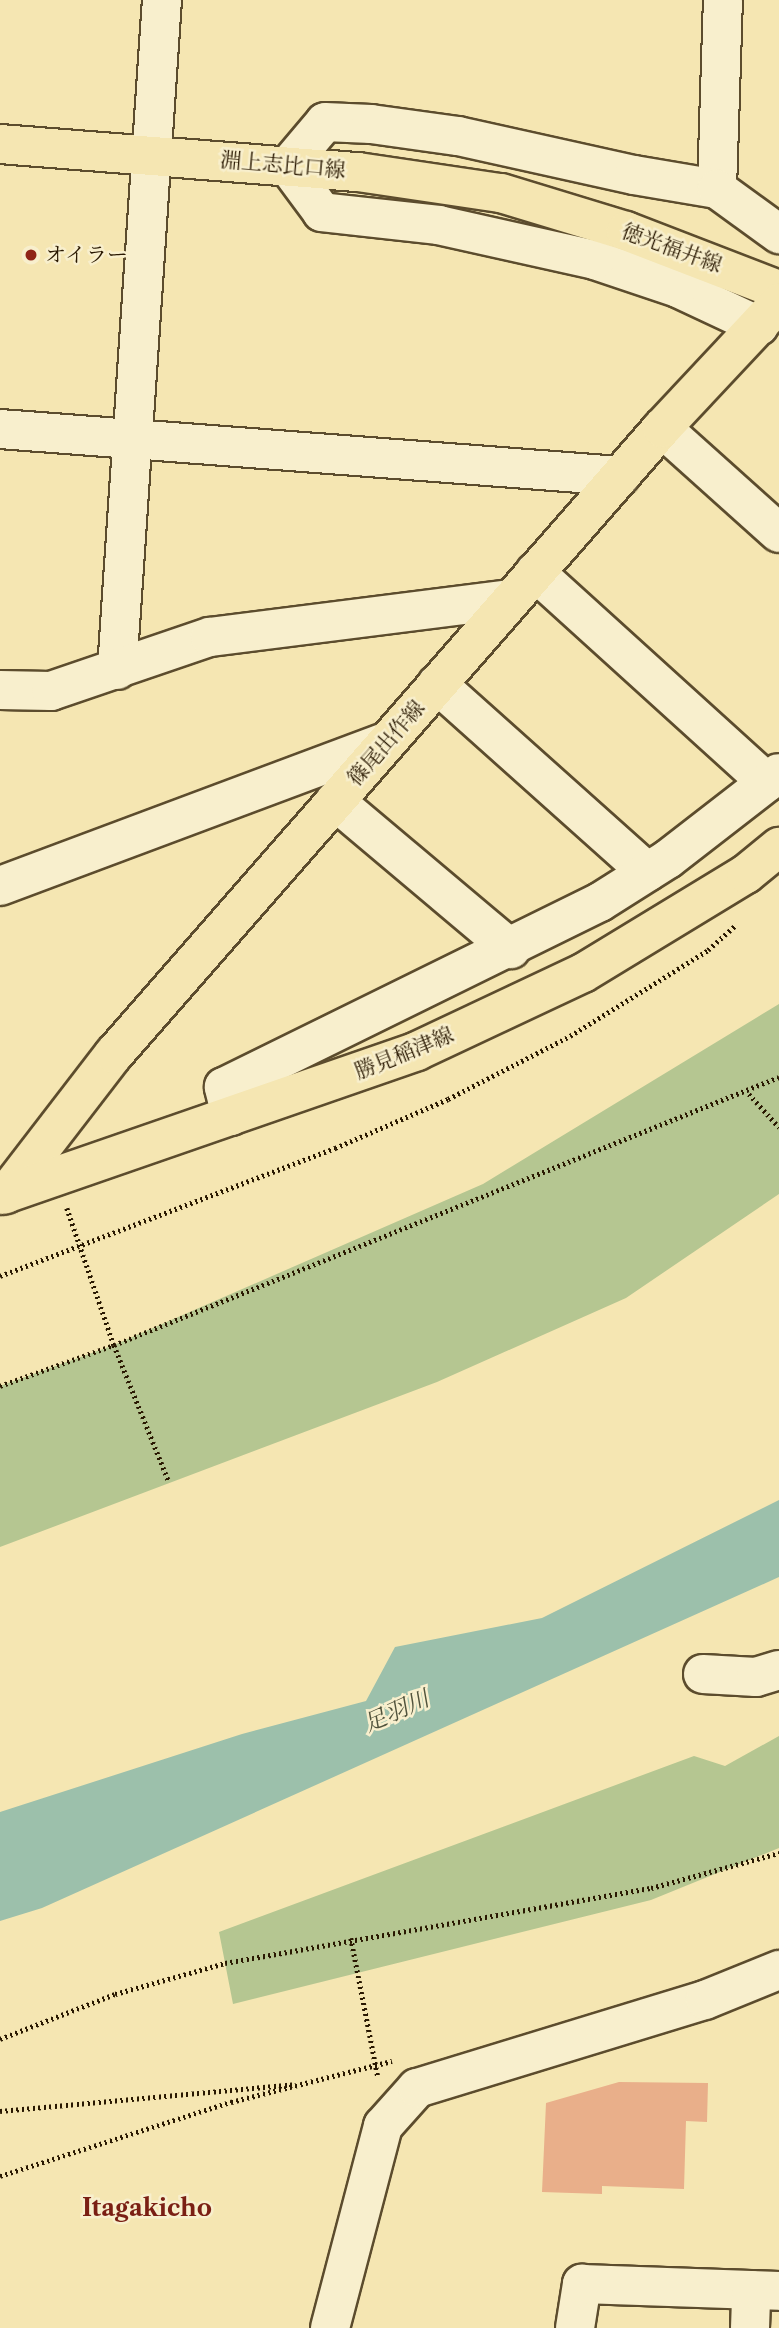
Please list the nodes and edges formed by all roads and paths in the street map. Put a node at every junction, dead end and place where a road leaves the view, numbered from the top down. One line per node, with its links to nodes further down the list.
1 (162, 0): 4 (street)
2 (723, 0): 6 (street)
3 (0, 144): 4 (main road, 淵上志比口線)
4 (152, 154): 5 (main road, 淵上志比口線); 13 (street)
5 (288, 166): 6 (street); 7 (main road, 淵上志比口線); 10 (street)
6 (717, 189): 8 (street)
7 (563, 210): 9 (main road, 徳光福井線)
8 (779, 234)
9 (779, 290)
10 (769, 315): 11 (main road, 篠尾出作線)
11 (662, 428): 14 (main road, 篠尾出作線); 15 (street)
12 (0, 429): 13 (street)
13 (131, 437): 14 (street); 17 (street)
14 (620, 476): 16 (main road, 篠尾出作線)
15 (779, 533)
16 (523, 586): 17 (street); 18 (main road, 篠尾出作線); 21 (street)
17 (117, 670): 19 (street)
18 (437, 684): 20 (main road, 篠尾出作線); 24 (street)
19 (0, 690)
20 (386, 742): 22 (main road, 篠尾出作線); 25 (street)
21 (773, 778): 24 (street)
22 (335, 802): 27 (street); 32 (main road, 篠尾出作線)
23 (779, 847): 30 (main road, 勝見稲津線)
24 (647, 872): 27 (street)
25 (0, 886)
26 (738, 923): 34 (path)
27 (511, 948): 30 (street)
28 (779, 1077): 29 (path)
29 (749, 1093): 31 (path); 36 (path)
30 (230, 1116): 32 (main road, 勝見稲津線)
31 (779, 1126)
32 (3, 1195)
33 (64, 1197): 34 (path)
34 (79, 1246): 35 (path); 36 (path)
35 (0, 1276)
36 (114, 1345): 37 (path); 38 (path)
37 (0, 1386)
38 (169, 1482)
39 (779, 1670): 40 (street)
40 (703, 1674)
41 (779, 1853): 42 (path)
42 (351, 1938): 44 (path); 47 (path)
43 (779, 1969): 47 (street)
44 (0, 2039)
45 (309, 2082): 46 (path)
46 (0, 2111)
47 (383, 2126): 49 (street)
48 (765, 2290): 50 (street); 51 (street)
49 (330, 2328)
50 (575, 2328)
51 (750, 2328)

